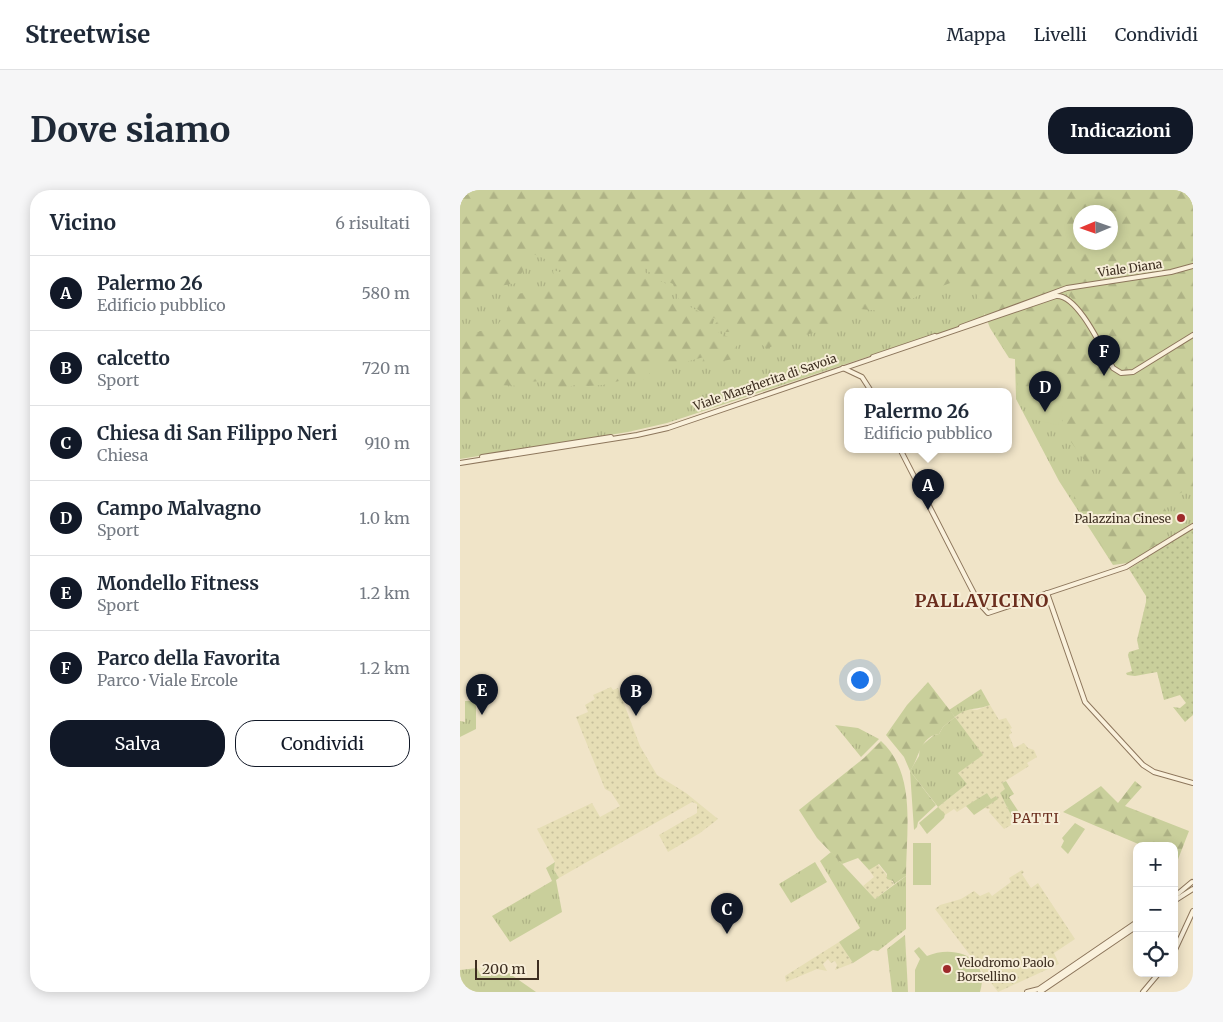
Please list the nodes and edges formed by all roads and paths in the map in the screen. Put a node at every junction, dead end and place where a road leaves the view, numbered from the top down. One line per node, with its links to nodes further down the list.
1 (1193, 266): 2 (street, Viale Diana)
2 (1068, 288): 3 (street); 5 (street, Viale Margherita di Savoia)
3 (1068, 299): 4 (street); 5 (street, Viale Margherita di Savoia)
4 (1193, 335)
5 (843, 367): 6 (street); 8 (street, Viale Margherita di Savoia)
6 (869, 388)
7 (902, 453): 10 (street)
8 (460, 462)
9 (1193, 526): 10 (street)
10 (1047, 593): 11 (street)
11 (1193, 783)
12 (1193, 882): 13 (street); 14 (street)
13 (1193, 888): 15 (street)
14 (1178, 893)
15 (1178, 898)
16 (1193, 911): 19 (street)
17 (1133, 925): 21 (street)
18 (1133, 929): 23 (street)
19 (1178, 943)
20 (1156, 977): 24 (street)
21 (1034, 991): 22 (street)
22 (1027, 992)
23 (1040, 992)
24 (1143, 992)

